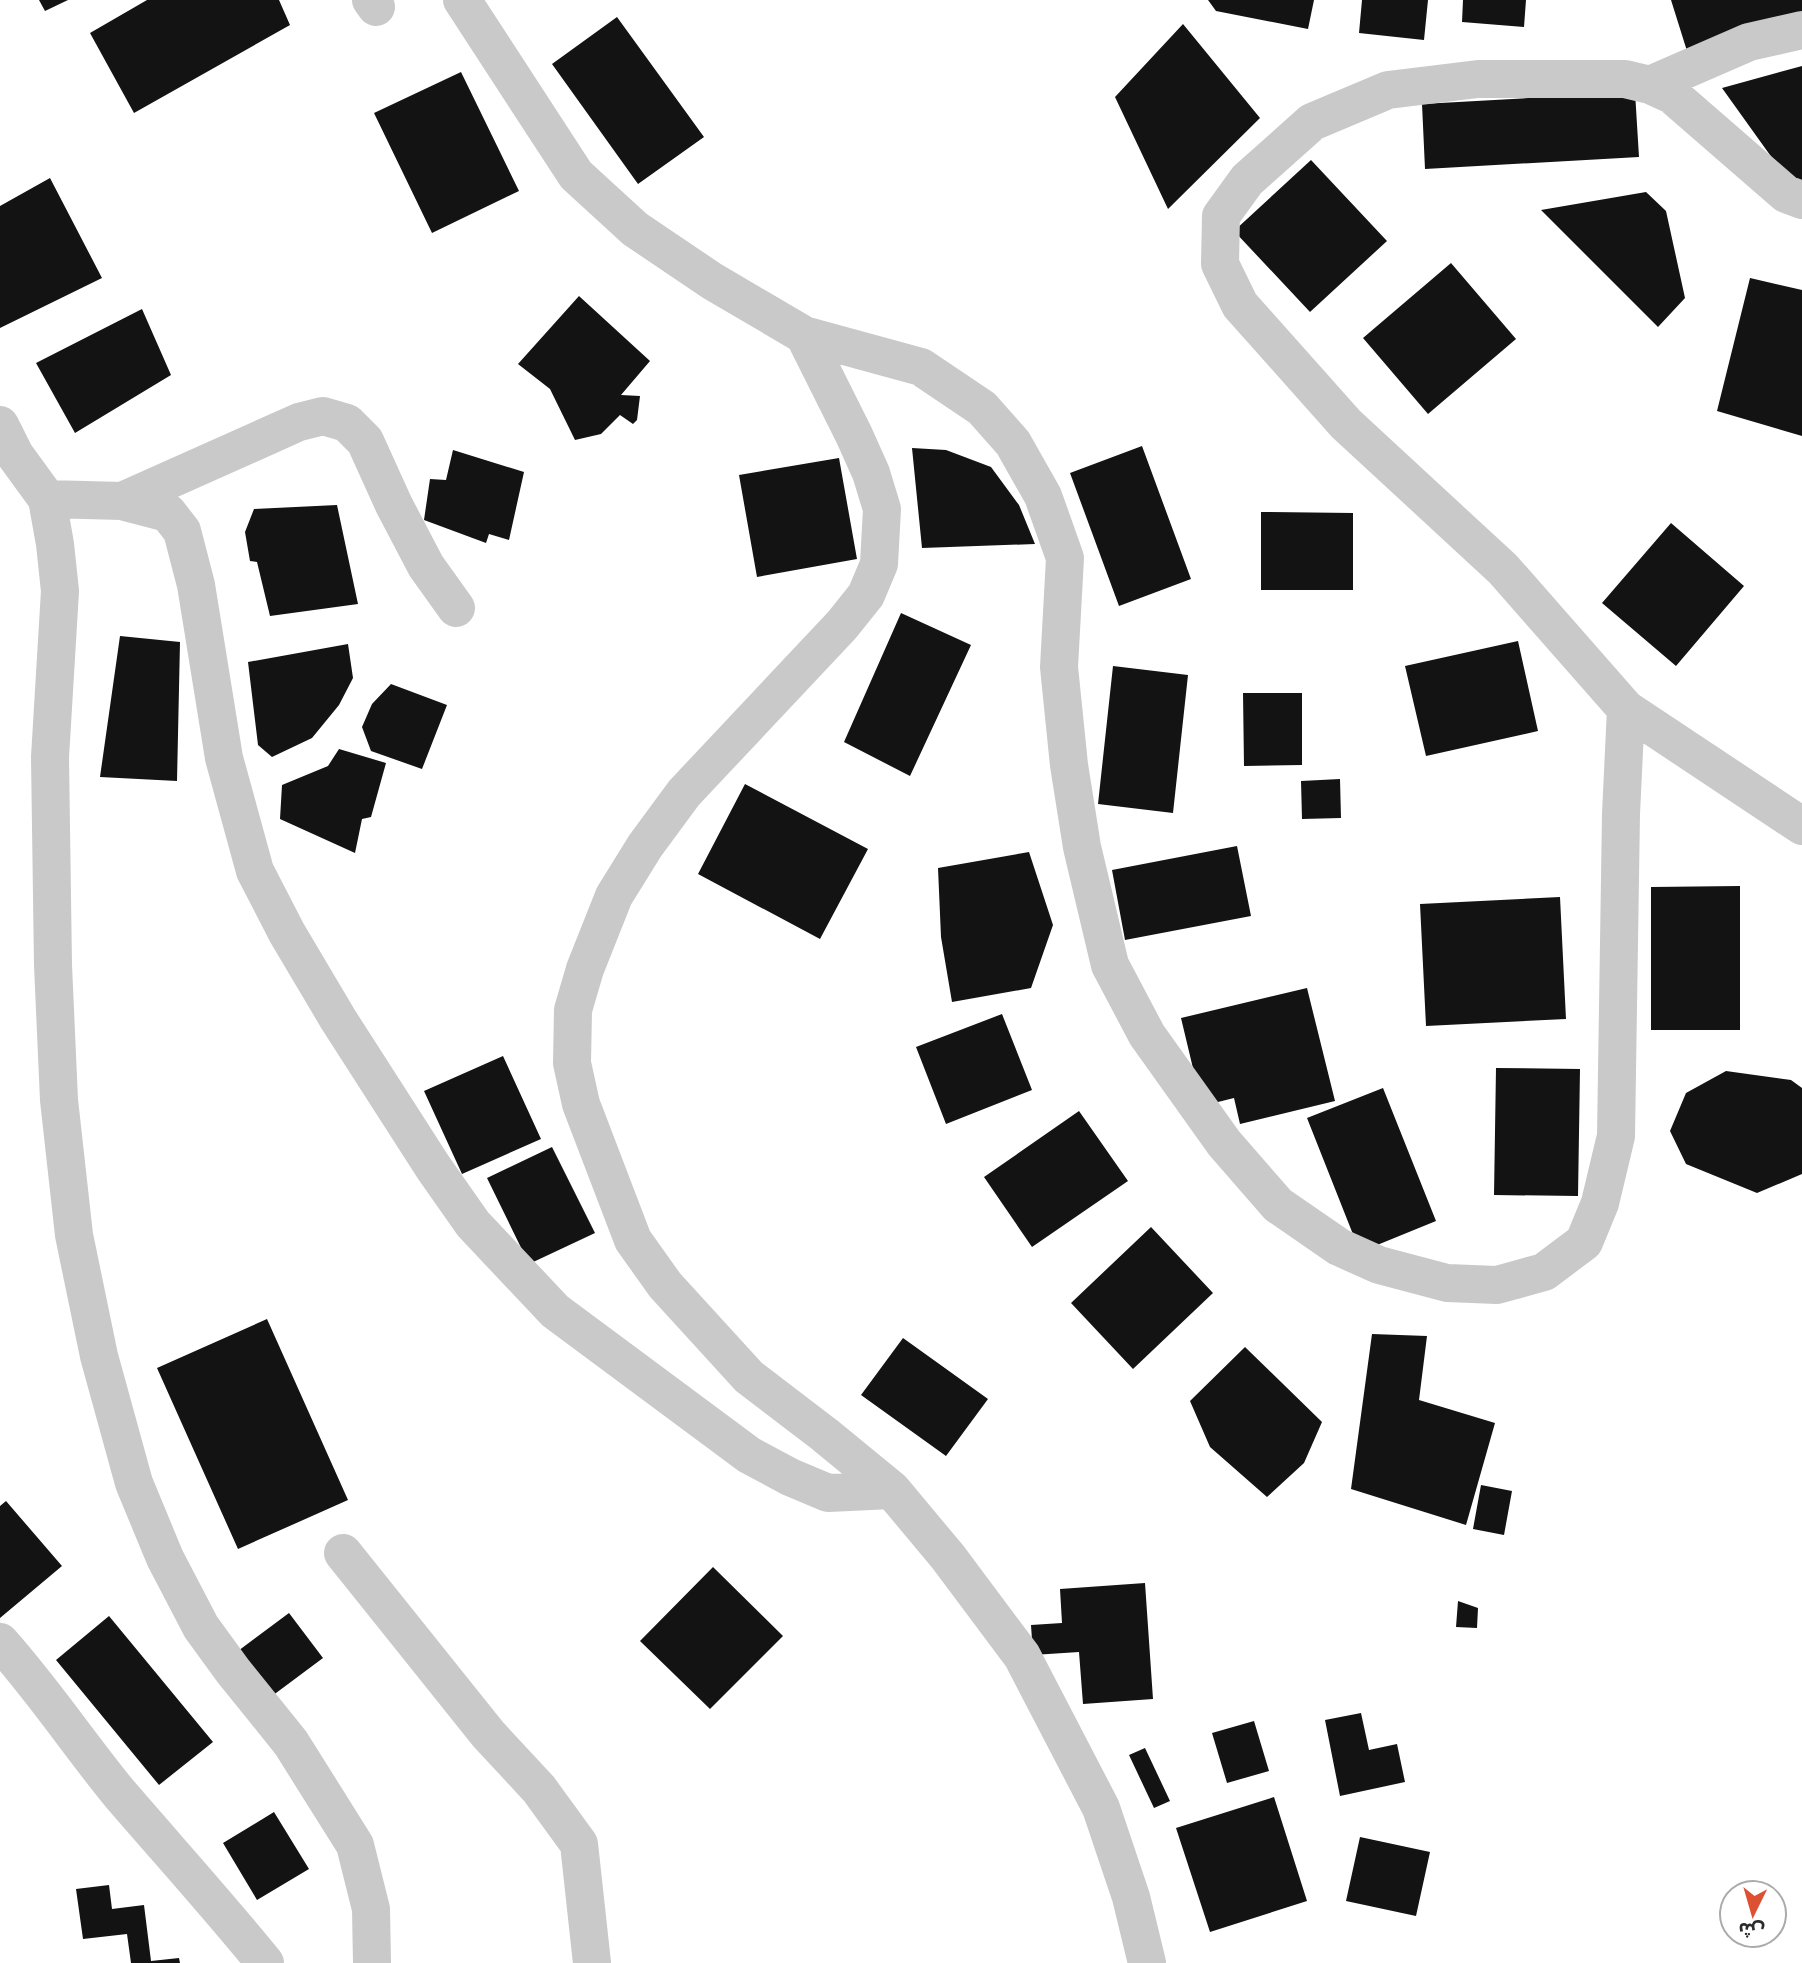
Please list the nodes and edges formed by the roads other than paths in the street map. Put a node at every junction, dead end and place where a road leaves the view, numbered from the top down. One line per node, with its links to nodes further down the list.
1 (463, 0): 5 (street)
2 (1802, 30): 3 (street)
3 (1650, 85): 4 (street); 10 (street)
4 (1802, 200)
5 (804, 335): 10 (street); 12 (street)
6 (5, 444): 7 (street)
7 (47, 499): 8 (street); 16 (street)
8 (122, 501): 9 (street); 12 (street)
9 (456, 608)
10 (1626, 709): 11 (street)
11 (1802, 827)
12 (892, 1490): 18 (street)
13 (343, 1553): 17 (street)
14 (0, 1642): 15 (street)
15 (265, 1963)
16 (372, 1963)
17 (592, 1963)
18 (1147, 1963)

